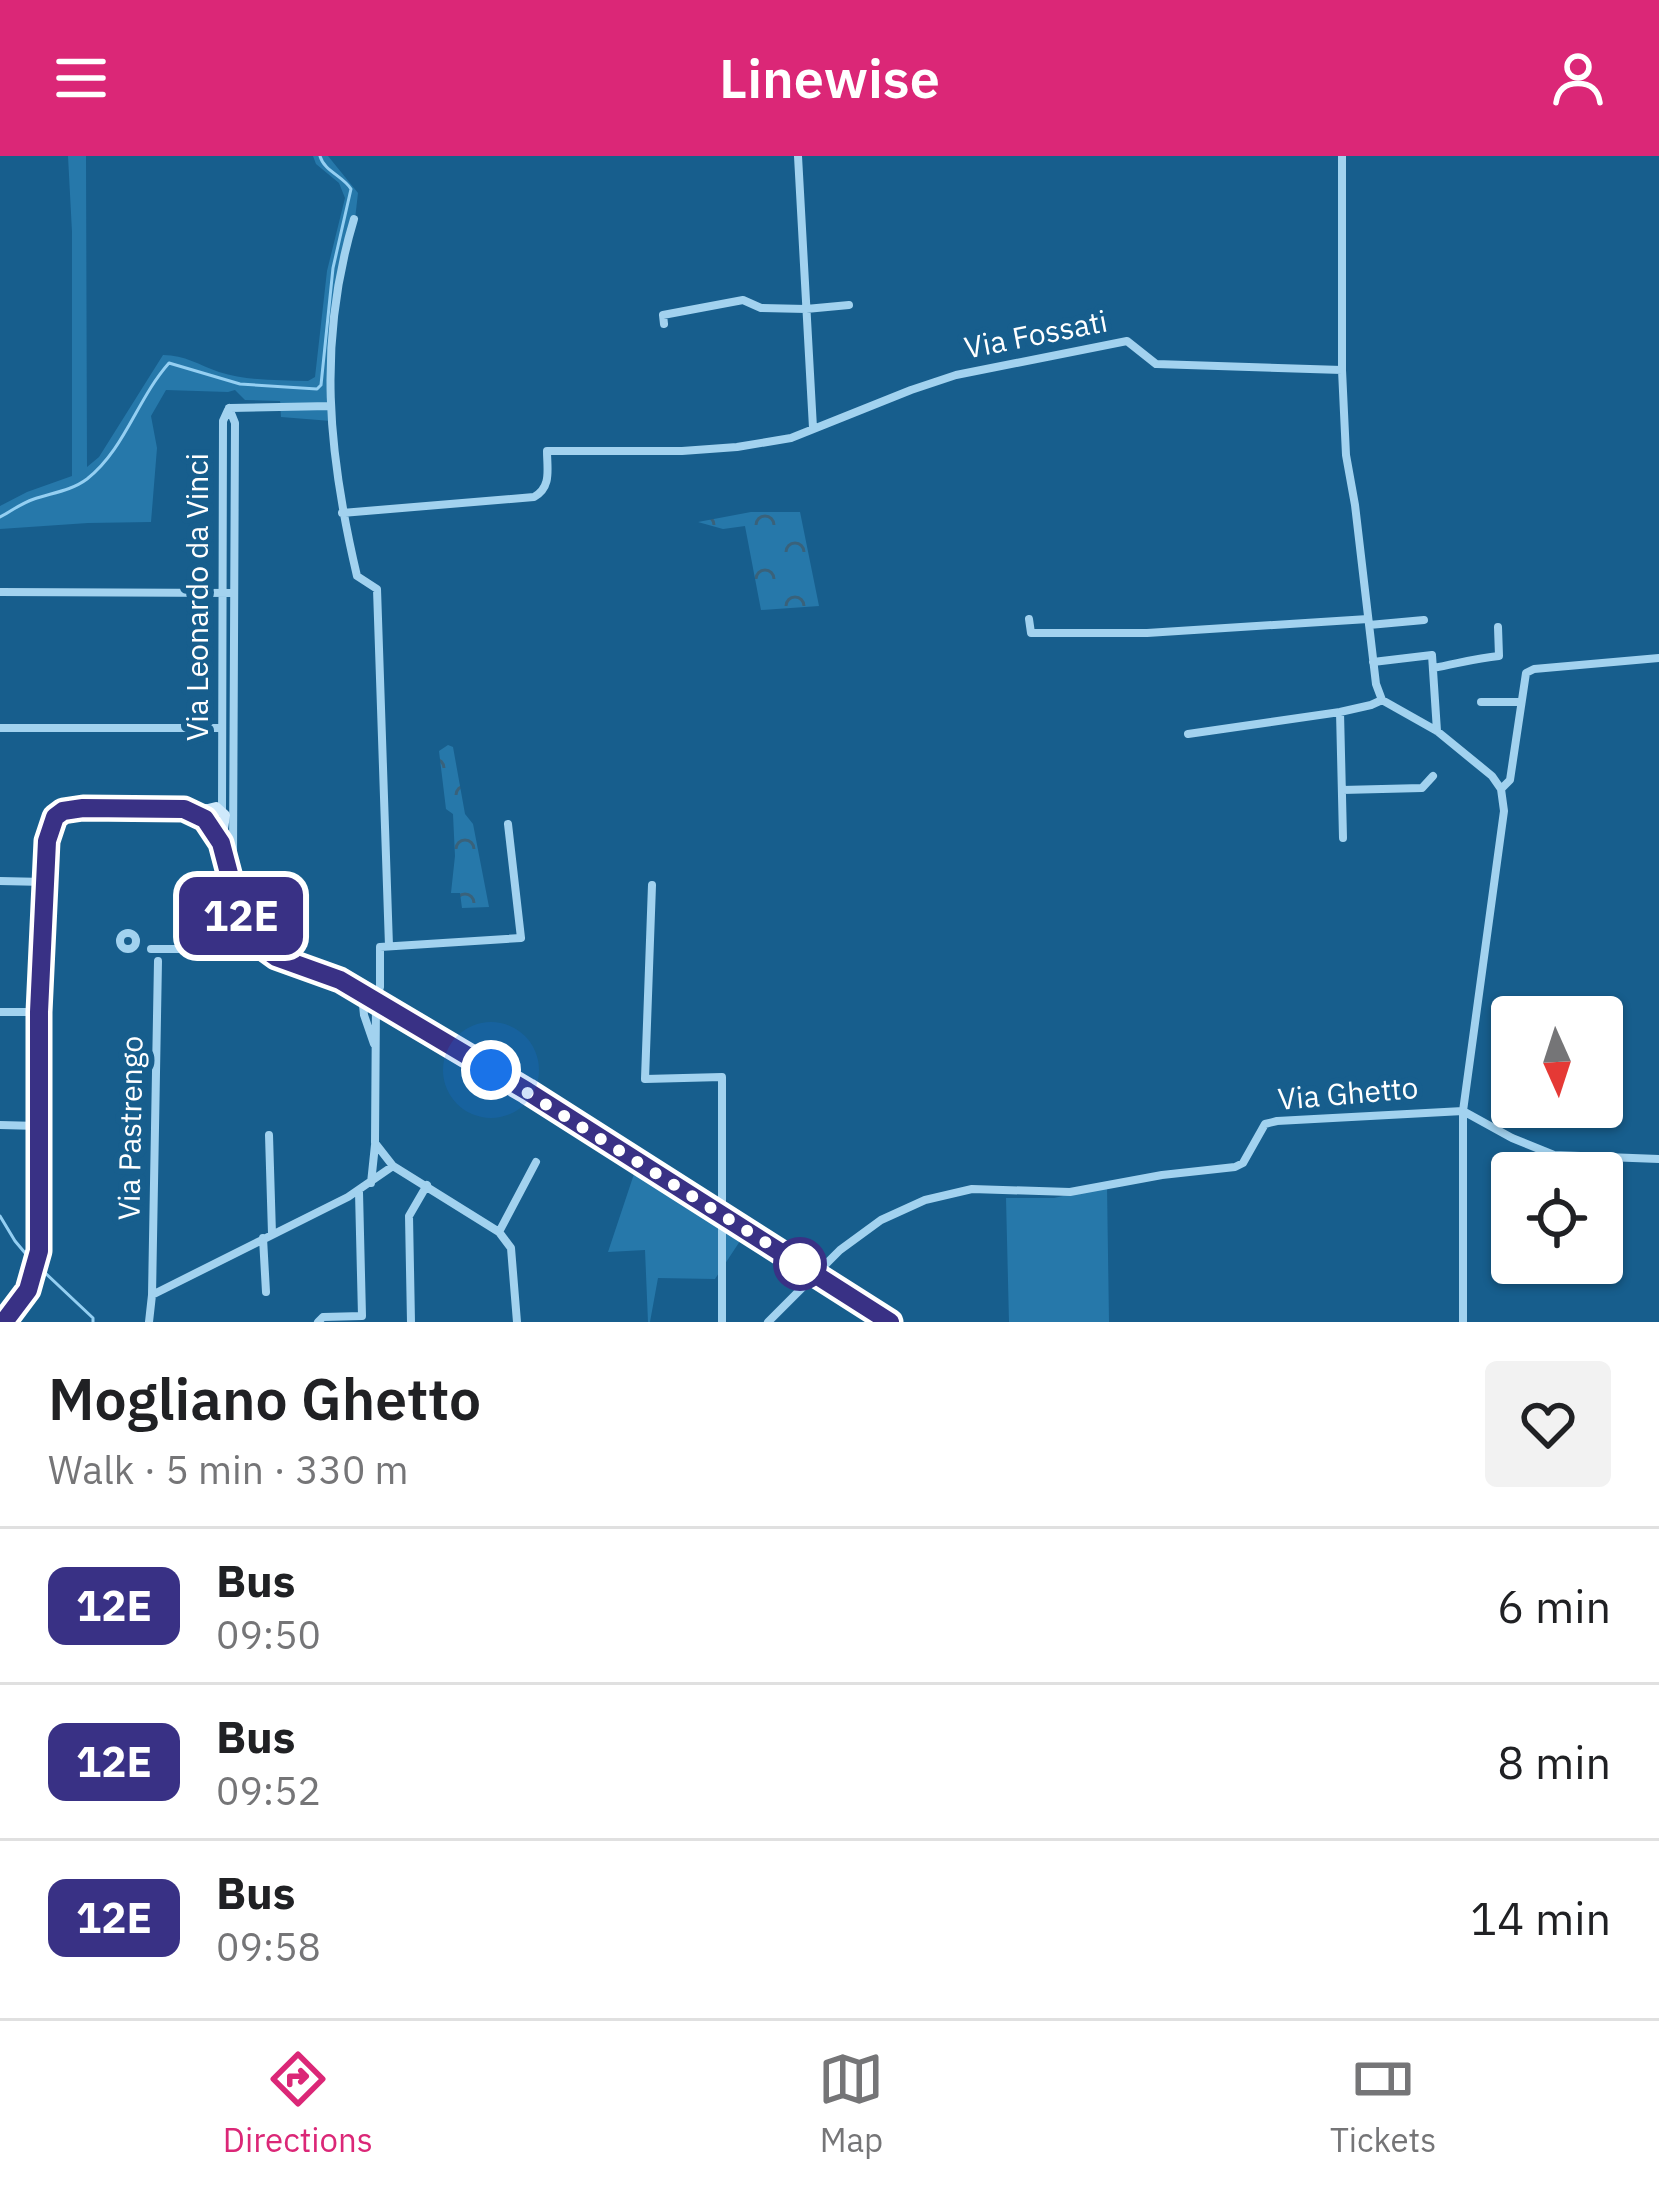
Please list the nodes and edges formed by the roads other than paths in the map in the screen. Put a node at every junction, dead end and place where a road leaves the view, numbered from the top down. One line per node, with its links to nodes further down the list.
1 (798, 156): 5 (street)
2 (1342, 156): 7 (street)
3 (354, 219): 8 (street)
4 (849, 305): 5 (street)
5 (806, 309): 6 (street); 10 (street)
6 (664, 324)
7 (1342, 370): 10 (street, Via Fossati); 17 (street)
8 (330, 406): 9 (street); 11 (street)
9 (229, 408): 13 (street, Via Leonardo da Vinci); 14 (street)
10 (813, 428): 11 (street, Via Fossati)
11 (342, 513): 44 (street)
12 (0, 592): 13 (street)
13 (222, 593): 14 (street); 27 (street, Via Leonardo da Vinci)
14 (234, 593): 28 (street)
15 (1029, 619): 17 (street)
16 (1424, 620): 17 (street)
17 (1368, 622): 20 (street)
18 (1498, 627): 21 (street)
19 (1659, 658): 24 (street)
20 (1372, 662): 21 (street); 22 (street)
21 (1432, 668): 29 (street)
22 (1382, 700): 25 (street); 29 (street)
23 (1481, 702): 24 (street)
24 (1521, 702): 32 (street, Via Ghetto)
25 (1340, 712): 30 (street); 33 (street)
26 (0, 728): 27 (street)
27 (221, 728): 28 (street); 34 (street, Via Leonardo da Vinci)
28 (233, 728): 37 (street)
29 (1438, 731): 32 (street)
30 (1188, 734)
31 (1433, 776): 33 (street)
32 (1501, 789): 52 (street, Via Ghetto)
33 (1342, 790): 36 (street)
34 (214, 816): 37 (main road); 39 (main road)
35 (508, 824): 44 (street)
36 (1343, 838)
37 (227, 872): 41 (main road)
38 (0, 881): 39 (street)
39 (46, 882): 50 (main road)
40 (652, 886): 63 (street)
41 (237, 920): 42 (street); 43 (main road)
42 (217, 925): 43 (street); 45 (street)
43 (240, 936): 47 (main road)
44 (389, 946): 48 (street)
45 (151, 949): 45 (street)
46 (158, 961): 68 (street, Via Pastrengo)
47 (362, 993): 48 (main road); 51 (street)
48 (376, 1001): 51 (street); 63 (main road)
49 (0, 1012): 50 (street)
50 (39, 1012): 54 (main road)
51 (376, 1051): 56 (street)
52 (1463, 1111): 57 (street); 66 (street, Via Ghetto); 77 (street)
53 (0, 1125): 54 (street)
54 (40, 1126): 69 (main road)
55 (269, 1135): 65 (street)
56 (375, 1143): 59 (street); 60 (street)
57 (1659, 1159)
58 (536, 1162): 64 (street)
59 (393, 1166): 60 (street); 61 (street)
60 (370, 1183): 62 (street)
61 (427, 1186): 64 (street); 72 (street)
62 (359, 1192): 65 (street); 71 (street)
63 (722, 1215): 66 (main road); 74 (street)
64 (499, 1232): 73 (street)
65 (267, 1236): 67 (street); 68 (street)
66 (816, 1274): 75 (street, Via Ghetto); 76 (main road)
67 (266, 1292)
68 (152, 1295): 70 (street, Via Pastrengo)
69 (4, 1322)
70 (149, 1322)
71 (318, 1322)
72 (411, 1322)
73 (518, 1322)
74 (722, 1322)
75 (768, 1322)
76 (890, 1322)
77 (1463, 1322)

